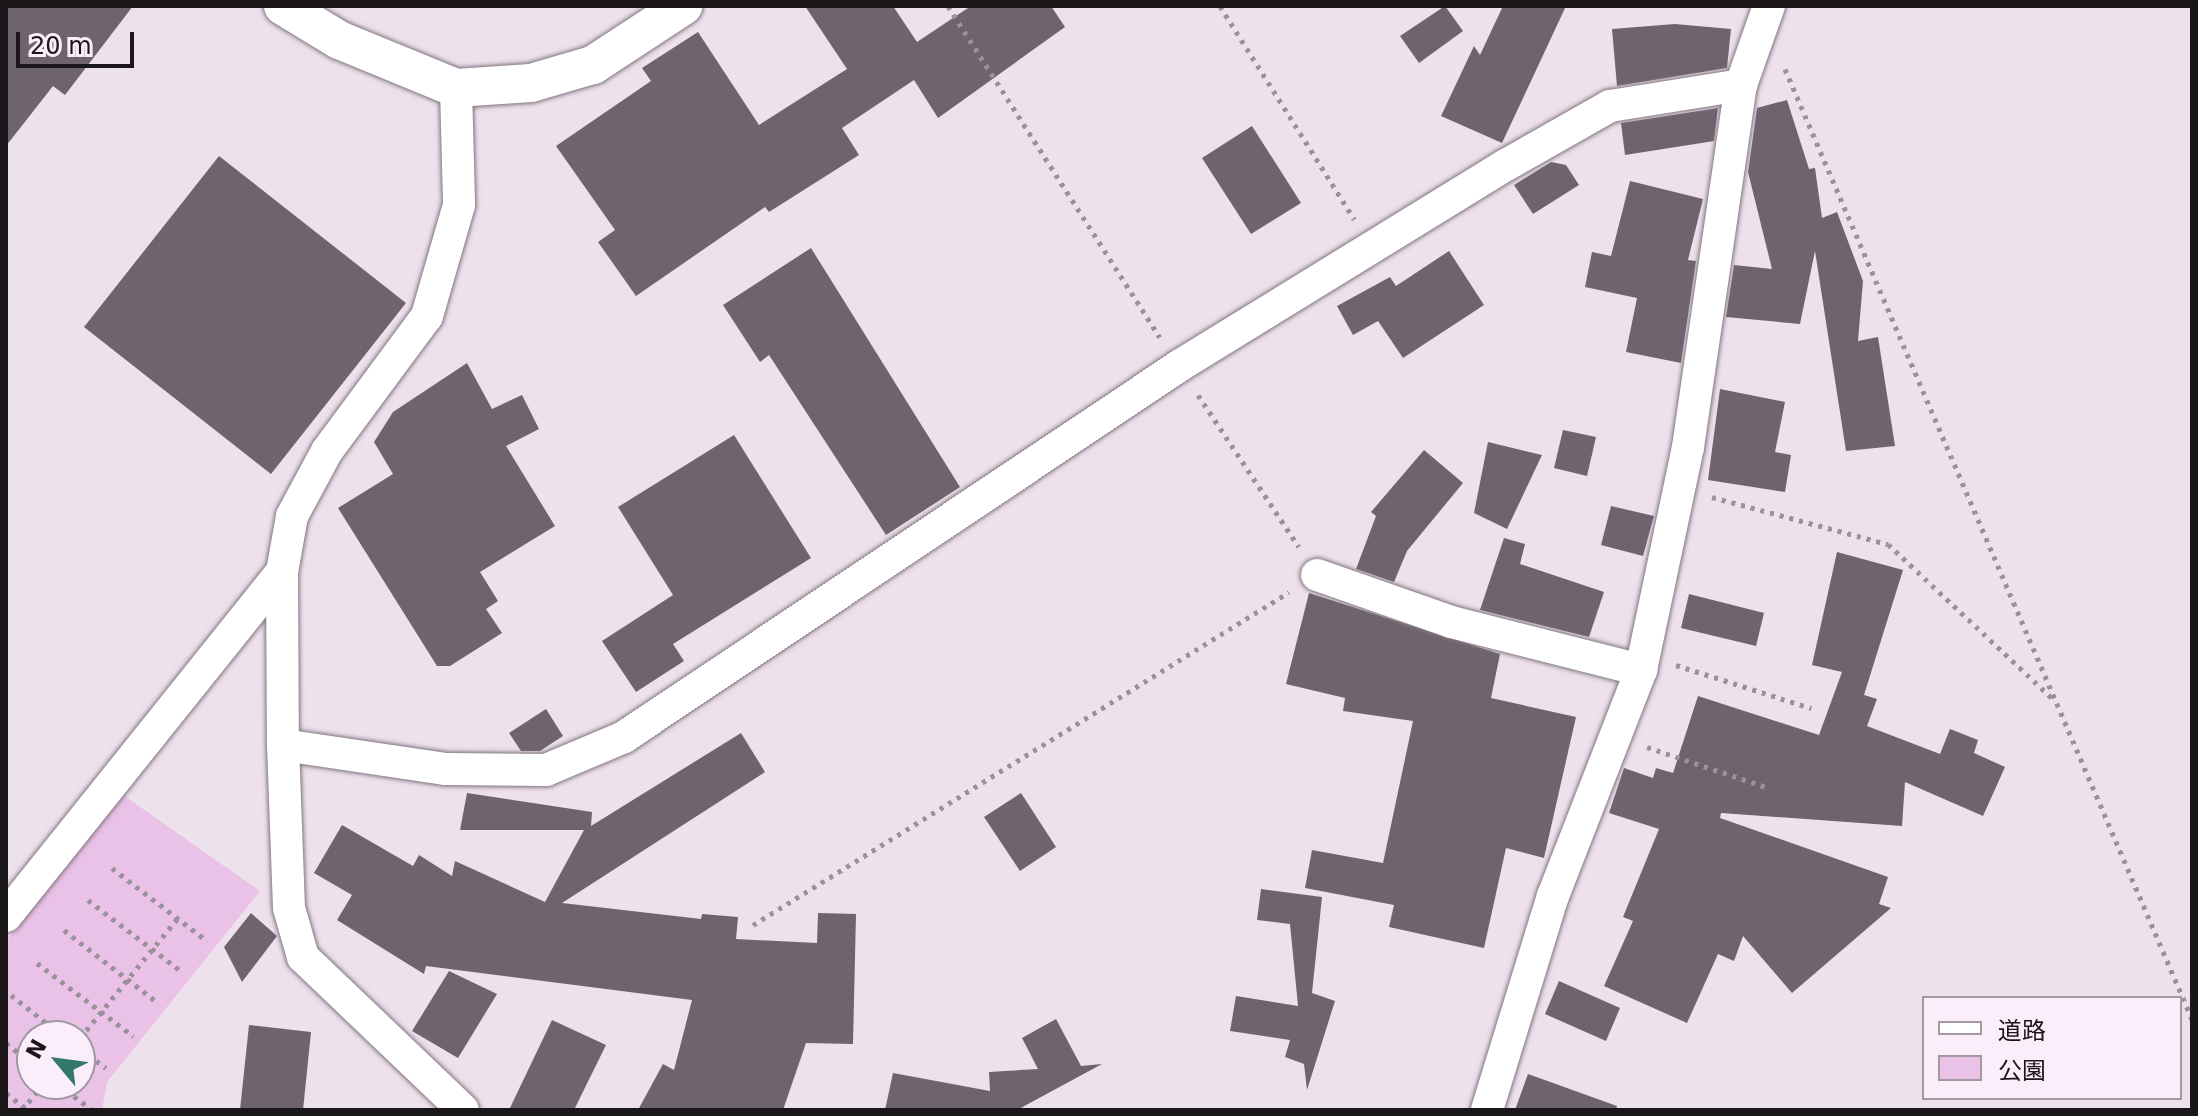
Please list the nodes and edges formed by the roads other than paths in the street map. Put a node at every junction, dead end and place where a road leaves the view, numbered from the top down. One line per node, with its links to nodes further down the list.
1 (283, 6): 5 (street)
2 (683, 6): 5 (street)
3 (1767, 14): 4 (street)
4 (1741, 85): 8 (street); 9 (street)
5 (456, 88): 6 (street)
6 (282, 572): 9 (street); 10 (street)
7 (1317, 575): 8 (street)
8 (1642, 663): 12 (street)
9 (283, 745): 11 (street)
10 (6, 916)
11 (463, 1110)
12 (1487, 1110)

